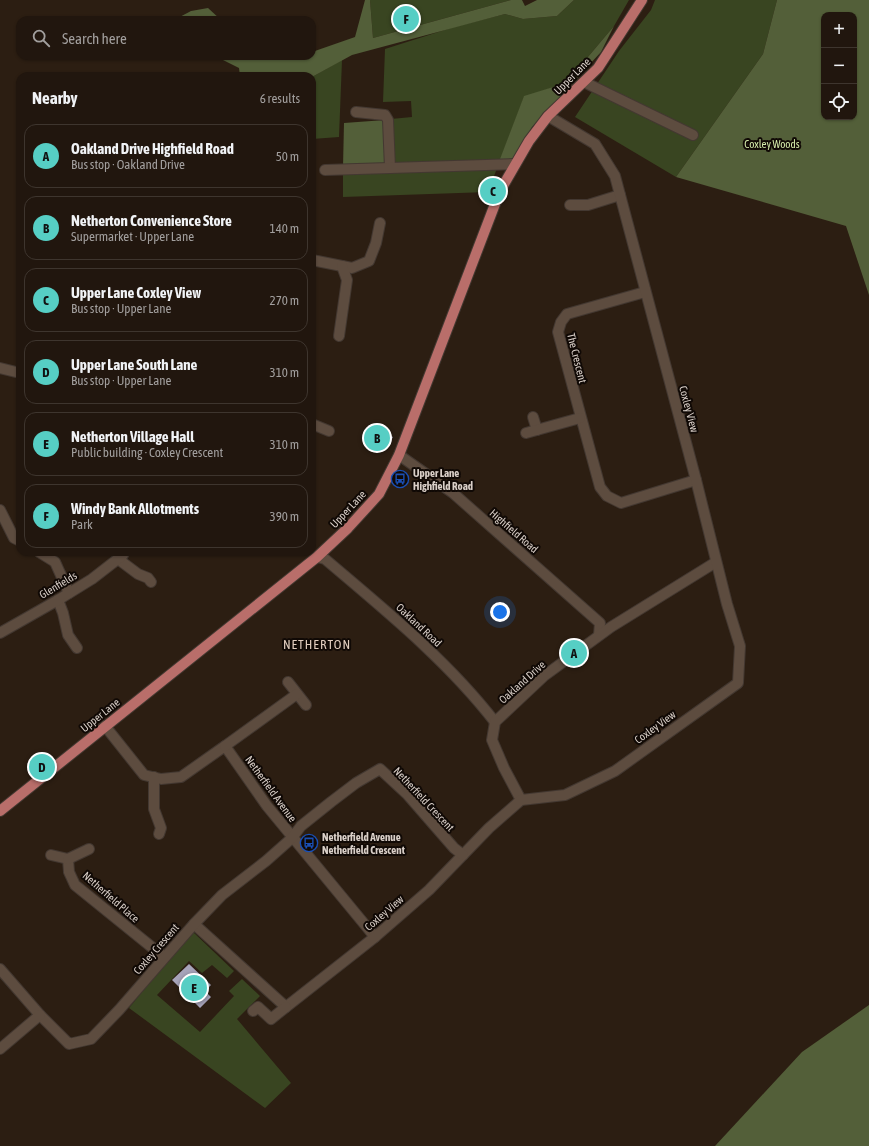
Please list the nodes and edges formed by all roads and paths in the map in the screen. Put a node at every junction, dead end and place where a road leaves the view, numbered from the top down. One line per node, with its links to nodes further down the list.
1 (642, 0): 2 (main road, Upper Lane)
2 (584, 82): 4 (main road, Upper Lane); 5 (street)
3 (356, 112): 7 (street)
4 (548, 116): 6 (main road, Upper Lane); 9 (street, Coxley View)
5 (693, 135)
6 (515, 164): 7 (street); 24 (main road, Upper Lane)
7 (390, 168): 8 (street)
8 (325, 170)
9 (620, 195): 10 (street); 14 (street, Coxley View)
10 (570, 204)
11 (380, 223): 13 (street)
12 (316, 261): 13 (street)
13 (342, 266): 15 (street)
14 (645, 292): 19 (street, The Crescent); 25 (street, Coxley View)
15 (338, 336)
16 (0, 368): 17 (street)
17 (16, 372)
18 (533, 417): 21 (street)
19 (580, 418): 21 (street); 25 (street, The Crescent)
20 (316, 426): 22 (street)
21 (537, 430): 23 (street)
22 (329, 431)
23 (526, 432)
24 (399, 454): 31 (main road, Upper Lane); 37 (street, Highfield Road)
25 (696, 480): 32 (street, Coxley View)
26 (0, 510): 27 (street)
27 (16, 539)
28 (45, 556): 34 (street)
29 (120, 556): 34 (street, Glenfields)
30 (122, 556): 33 (street)
31 (317, 557): 42 (street, Oakland Road); 43 (main road, Upper Lane)
32 (716, 562): 37 (street, Oakland Drive); 46 (street, Coxley View)
33 (151, 582)
34 (69, 593): 35 (street, Glenfields)
35 (58, 600): 36 (street, Glenfields); 38 (street)
36 (0, 633)
37 (599, 636): 42 (street, Oakland Drive)
38 (77, 648)
39 (288, 682): 40 (street)
40 (297, 694): 41 (street); 44 (street)
41 (306, 705)
42 (495, 722): 46 (street)
43 (105, 726): 45 (street); 47 (main road, Upper Lane)
44 (225, 746): 45 (street); 49 (street, Netherfield Avenue)
45 (154, 777): 48 (street)
46 (521, 800): 52 (street, Coxley View)
47 (0, 811)
48 (159, 834)
49 (292, 838): 52 (street, Netherfield Crescent); 54 (street, Coxley Crescent); 55 (street, Netherfield Avenue)
50 (89, 849): 53 (street)
51 (51, 855): 53 (street)
52 (463, 855): 55 (street, Coxley View)
53 (68, 859): 56 (street, Netherfield Place)
54 (194, 924): 56 (street, Coxley Crescent); 58 (street)
55 (375, 938): 58 (street, Coxley View)
56 (164, 957): 60 (street, Coxley Crescent)
57 (0, 969): 60 (street, Coxley Crescent)
58 (286, 1007): 59 (street, Coxley View)
59 (253, 1011)
60 (40, 1015): 61 (street)
61 (0, 1049)

